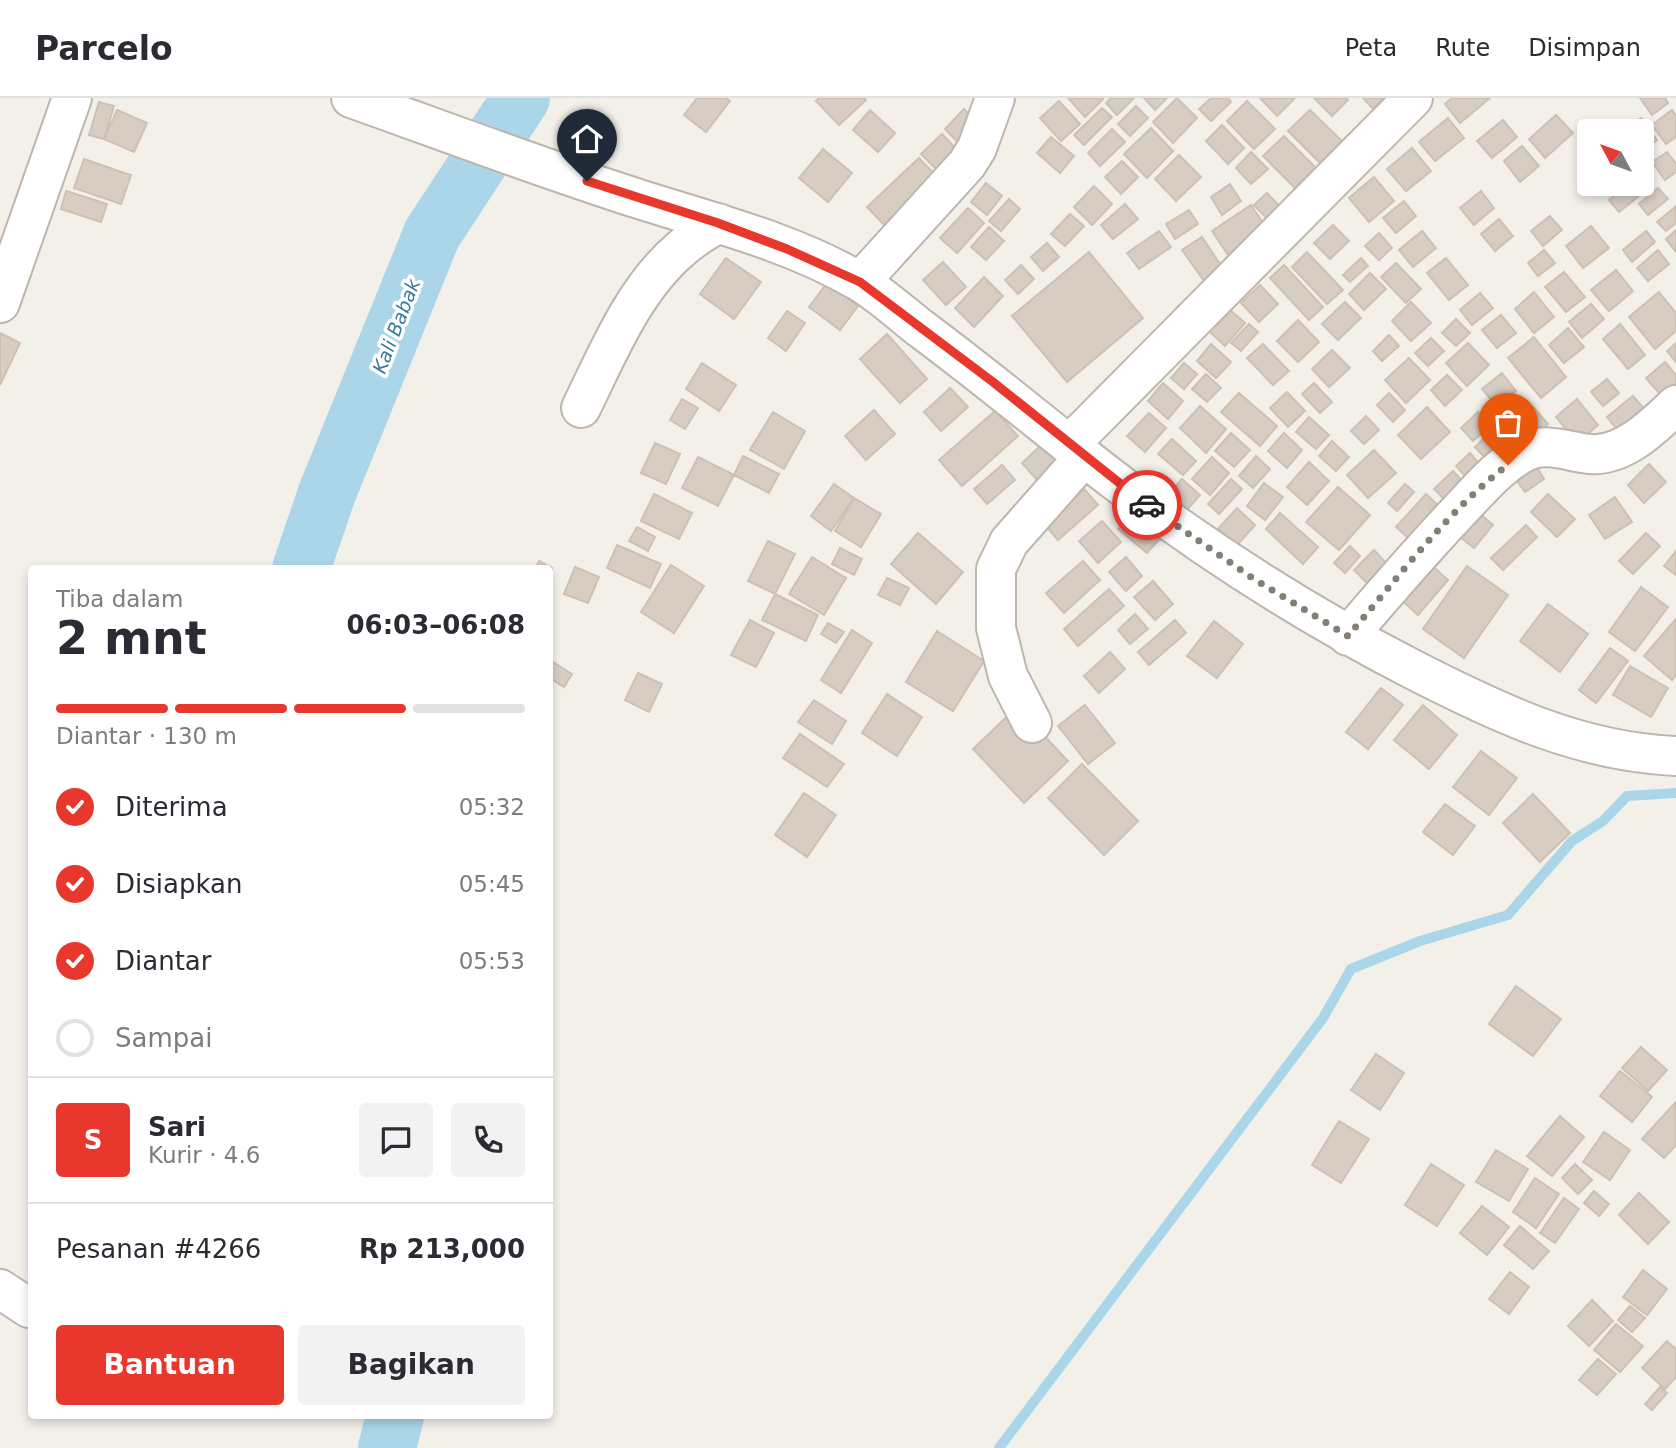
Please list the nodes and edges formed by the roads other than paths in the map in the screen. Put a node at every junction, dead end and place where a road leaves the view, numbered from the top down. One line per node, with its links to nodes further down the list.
1 (72, 98): 7 (street)
2 (351, 98): 5 (street)
3 (995, 98): 6 (street)
4 (1413, 98): 10 (street)
5 (718, 223): 6 (street); 9 (street)
6 (860, 282): 10 (street)
7 (0, 303)
8 (1676, 405): 11 (street)
9 (581, 408)
10 (1077, 451): 11 (street); 12 (street)
11 (1348, 636): 13 (street)
12 (1032, 723)
13 (1676, 756)

